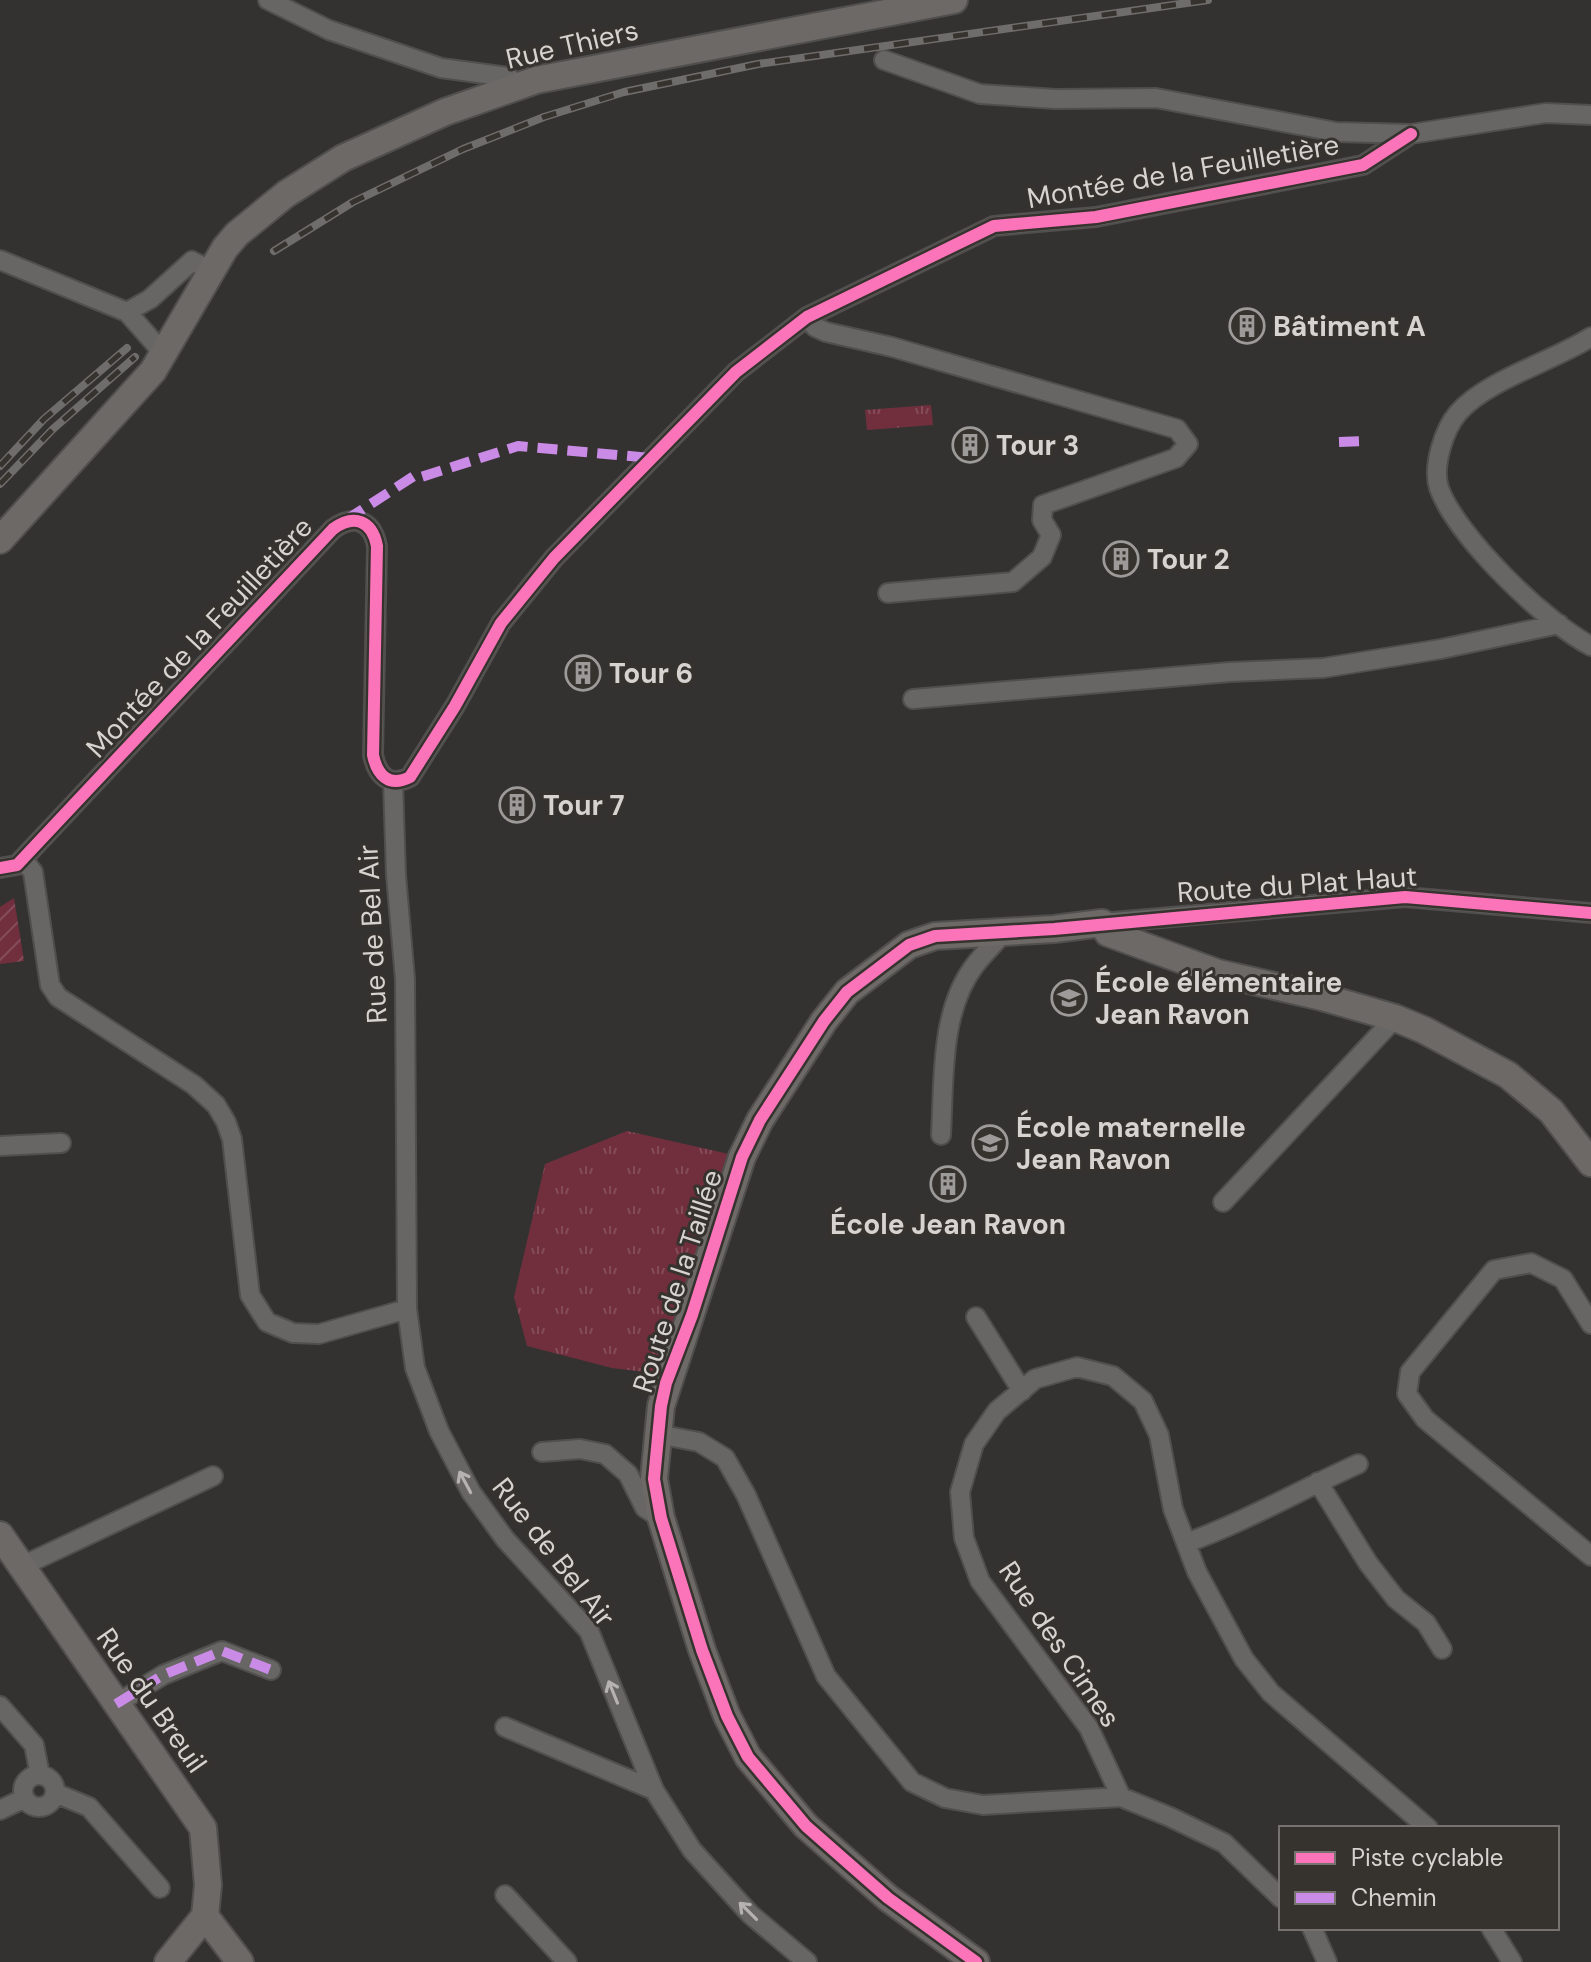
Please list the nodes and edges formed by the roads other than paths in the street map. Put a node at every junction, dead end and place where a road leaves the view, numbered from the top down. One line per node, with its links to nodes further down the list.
1 (268, 0): 4 (street)
2 (954, 0): 4 (street, Rue Thiers)
3 (884, 60): 6 (street)
4 (519, 86): 8 (street, Rue Thiers)
5 (1591, 115): 6 (street)
6 (1411, 134): 10 (street, Montée de la Feuilletière)
7 (0, 260): 9 (street)
8 (212, 271): 9 (street); 12 (street, Rue Thiers)
9 (127, 312): 12 (street)
10 (807, 317): 14 (street); 18 (street, Montée de la Feuilletière)
11 (1591, 337): 15 (street)
12 (164, 354): 13 (street)
13 (0, 540)
14 (888, 593)
15 (1559, 624): 16 (street); 17 (street)
16 (1591, 646)
17 (913, 699)
18 (393, 782): 19 (street, Montée de la Feuilletière); 30 (street, Rue de Bel Air)
19 (23, 859): 20 (street, Montée de la Feuilletière); 30 (street)
20 (0, 868)
21 (1591, 913): 22 (street, Route du Plat Haut)
22 (1102, 923): 23 (street, Route de la Taillée); 24 (street)
23 (1004, 932): 25 (street); 34 (street, Route de la Taillée)
24 (1395, 1018): 28 (street); 29 (street)
25 (941, 1135)
26 (61, 1143): 27 (street)
27 (0, 1146)
28 (1591, 1163)
29 (1223, 1202)
30 (407, 1309): 50 (street, Rue de Bel Air, one-way to 30)
31 (976, 1317): 33 (street)
32 (1591, 1324): 42 (street)
33 (1022, 1391): 41 (street, Rue des Cimes); 52 (street, Rue des Cimes)
34 (657, 1434): 39 (street, Route de la Taillée); 52 (street)
35 (542, 1452): 39 (street)
36 (1358, 1464): 38 (street)
37 (213, 1476): 43 (street)
38 (1318, 1482): 41 (street); 44 (street)
39 (661, 1518): 66 (street, Route de la Taillée)
40 (0, 1535): 43 (street, Rue du Breuil)
41 (1186, 1543): 55 (street, Rue des Cimes)
42 (1591, 1556)
43 (20, 1567): 46 (street, Rue du Breuil)
44 (1442, 1649)
45 (271, 1670): 46 (street)
46 (116, 1704): 59 (street, Rue du Breuil)
47 (0, 1706): 49 (street)
48 (505, 1727): 50 (street)
49 (40, 1775): 51 (street); 53 (street)
50 (654, 1790): 65 (street, Rue de Bel Air, one-way to 50)
51 (55, 1793): 53 (street); 56 (street)
52 (1121, 1797): 58 (street)
53 (25, 1798): 54 (street)
54 (0, 1810)
55 (1426, 1826)
56 (160, 1888)
57 (505, 1895): 64 (street)
58 (1279, 1896)
59 (205, 1916): 62 (street); 63 (street)
60 (1313, 1930): 67 (street)
61 (1492, 1930): 68 (street)
62 (168, 1962)
63 (240, 1962)
64 (567, 1962)
65 (807, 1962)
66 (976, 1962)
67 (1327, 1962)
68 (1512, 1962)

